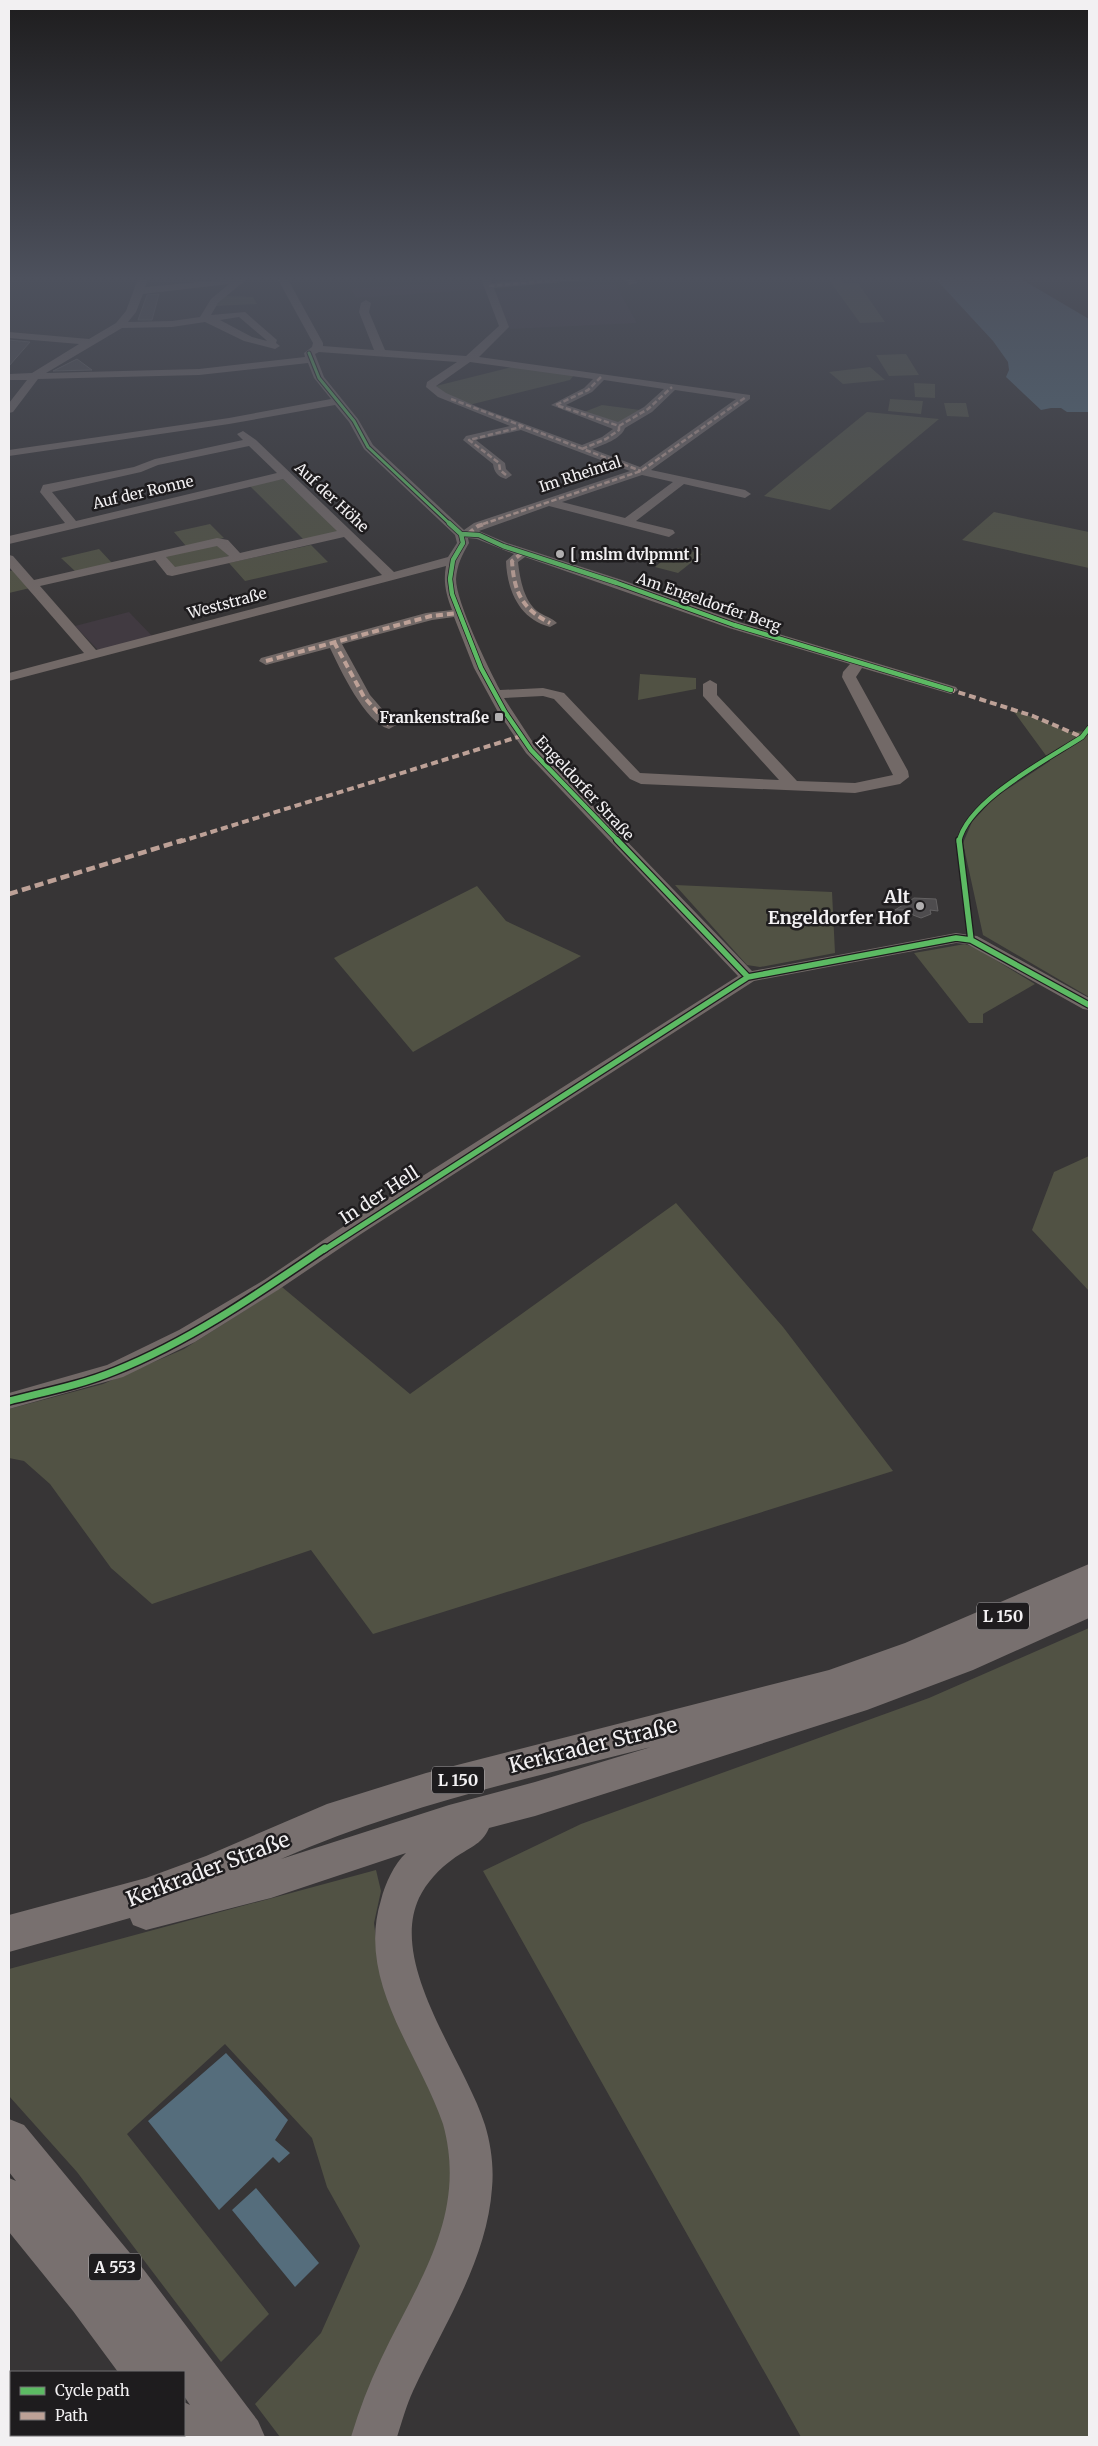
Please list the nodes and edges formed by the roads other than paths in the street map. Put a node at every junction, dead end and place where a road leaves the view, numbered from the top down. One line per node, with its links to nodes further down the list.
1 (24, 390): 8 (street)
2 (329, 390): 7 (street)
3 (435, 390): 11 (street)
4 (588, 390): 10 (street)
5 (669, 390): 10 (street)
6 (695, 390): 15 (street, Im Rheintal)
7 (338, 401): 9 (street); 25 (street)
8 (9, 410)
9 (229, 420): 12 (street, Auf der Höhe); 14 (street)
10 (619, 426): 13 (street)
11 (521, 427): 13 (street); 17 (street)
12 (252, 442): 16 (street, Auf der Höhe); 22 (street)
13 (582, 449): 15 (street)
14 (9, 453)
15 (641, 471): 18 (street); 20 (street, Im Rheintal)
16 (285, 475): 22 (street, Auf der Ronne); 23 (street, Auf der Höhe)
17 (506, 475)
18 (682, 480): 19 (street); 21 (street)
19 (745, 494)
20 (548, 502): 21 (street); 25 (street, Im Rheintal)
21 (627, 522): 24 (street)
22 (73, 525): 26 (street, Auf der Ronne)
23 (347, 533): 29 (street); 32 (street, Auf der Höhe)
24 (669, 533)
25 (465, 534): 27 (street, Am Engeldorfer Berg); 31 (street, Engeldorfer Straße)
26 (9, 540)
27 (522, 553): 35 (street); 39 (street, Am Engeldorfer Berg)
28 (157, 555): 29 (street); 29 (street); 33 (street)
29 (238, 558)
30 (9, 559): 33 (street)
31 (453, 560): 32 (street, Weststraße); 34 (street, Engeldorfer Straße)
32 (391, 576): 37 (street, Weststraße)
33 (32, 584): 37 (street)
34 (458, 613): 36 (street); 43 (street, Engeldorfer Straße)
35 (550, 623)
36 (334, 642): 38 (street); 44 (street)
37 (93, 655): 40 (street, Weststraße)
38 (266, 661)
39 (859, 663): 42 (street, Am Engeldorfer Berg); 45 (street)
40 (9, 677)
41 (710, 684): 45 (street)
42 (951, 690)
43 (495, 694): 45 (street); 46 (street, Engeldorfer Straße)
44 (389, 725)
45 (792, 785)
46 (748, 978): 47 (street); 48 (street, In der Hell)
47 (1089, 1005)
48 (9, 1401)
49 (1089, 1578): 52 (highway, Kerkrader Straße / L 150)
50 (1089, 1603): 51 (highway, Kerkrader Straße / L 150)
51 (535, 1800): 53 (highway, Kerkrader Straße / L 150); 60 (highway)
52 (9, 1934)
53 (9, 1943)
54 (9, 2140): 59 (highway, A 553)
55 (9, 2199): 56 (highway, A 553)
56 (144, 2371)
57 (185, 2426): 58 (highway)
58 (193, 2437)
59 (242, 2437)
60 (374, 2437)

